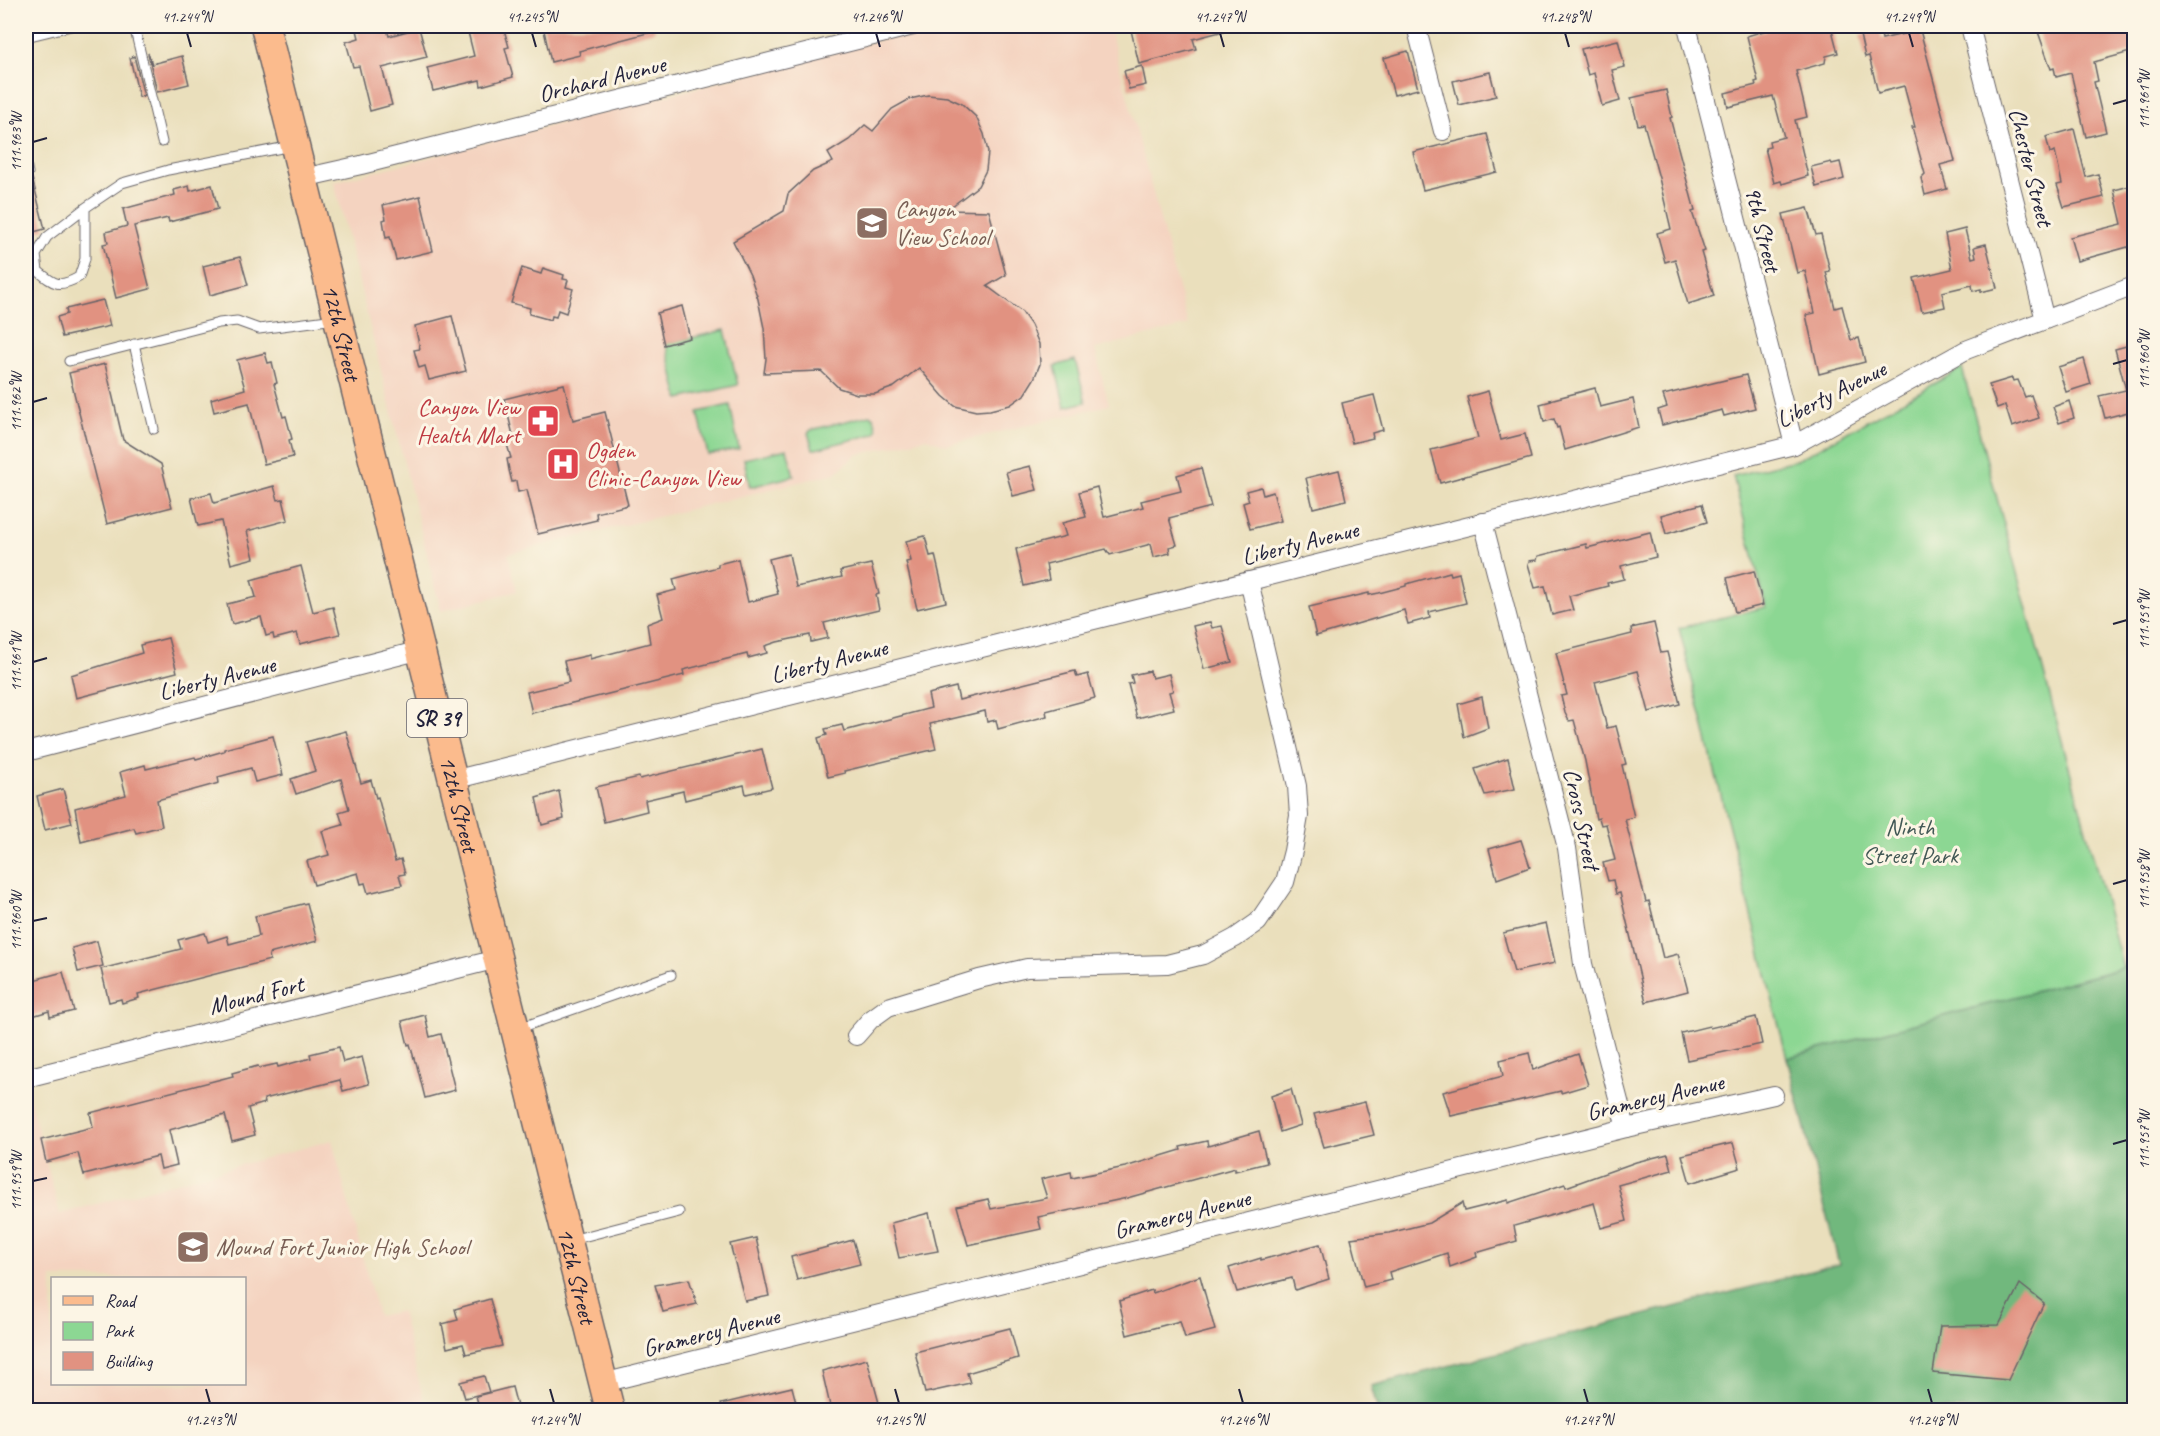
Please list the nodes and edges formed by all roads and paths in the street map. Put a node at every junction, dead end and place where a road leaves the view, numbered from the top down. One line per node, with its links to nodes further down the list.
1 (71, 26): 8 (lane)
2 (134, 26): 10 (lane)
3 (265, 26): 11 (main road, 12th Street / SR 39)
4 (913, 26): 14 (street, Orchard Avenue)
5 (1416, 26): 9 (street)
6 (1687, 26): 22 (street, 9th Street)
7 (1970, 26): 18 (street, Chester Street)
8 (26, 37)
9 (1443, 131)
10 (162, 142)
11 (295, 145): 14 (main road, 12th Street / SR 39); 15 (lane)
12 (26, 163): 13 (lane)
13 (28, 173)
14 (303, 178): 17 (main road, 12th Street / SR 39)
15 (85, 208): 15 (lane)
16 (2134, 286): 18 (street, Liberty Avenue)
17 (338, 318): 19 (lane); 25 (main road, 12th Street / SR 39)
18 (2045, 320): 22 (street, Liberty Avenue)
19 (134, 344): 20 (lane); 21 (lane)
20 (69, 361)
21 (154, 429)
22 (1794, 445): 23 (street, Liberty Avenue)
23 (1483, 522): 24 (street, Liberty Avenue); 34 (street, Cross Street)
24 (1249, 581): 27 (street, Liberty Avenue); 31 (street)
25 (421, 651): 26 (street, Liberty Avenue); 27 (main road, 12th Street / SR 39)
26 (26, 752)
27 (453, 780): 28 (main road, 12th Street / SR 39)
28 (497, 959): 30 (main road, 12th Street / SR 39); 32 (street, Mound Fort)
29 (671, 975): 30 (lane)
30 (515, 1030): 36 (main road, 12th Street / SR 39)
31 (856, 1036)
32 (26, 1077)
33 (1774, 1095): 34 (street, Gramercy Avenue)
34 (1626, 1128): 37 (street, Gramercy Avenue)
35 (679, 1212): 36 (lane)
36 (568, 1241): 37 (main road, 12th Street / SR 39)
37 (603, 1383): 38 (main road, 12th Street / SR 39)
38 (610, 1410)

